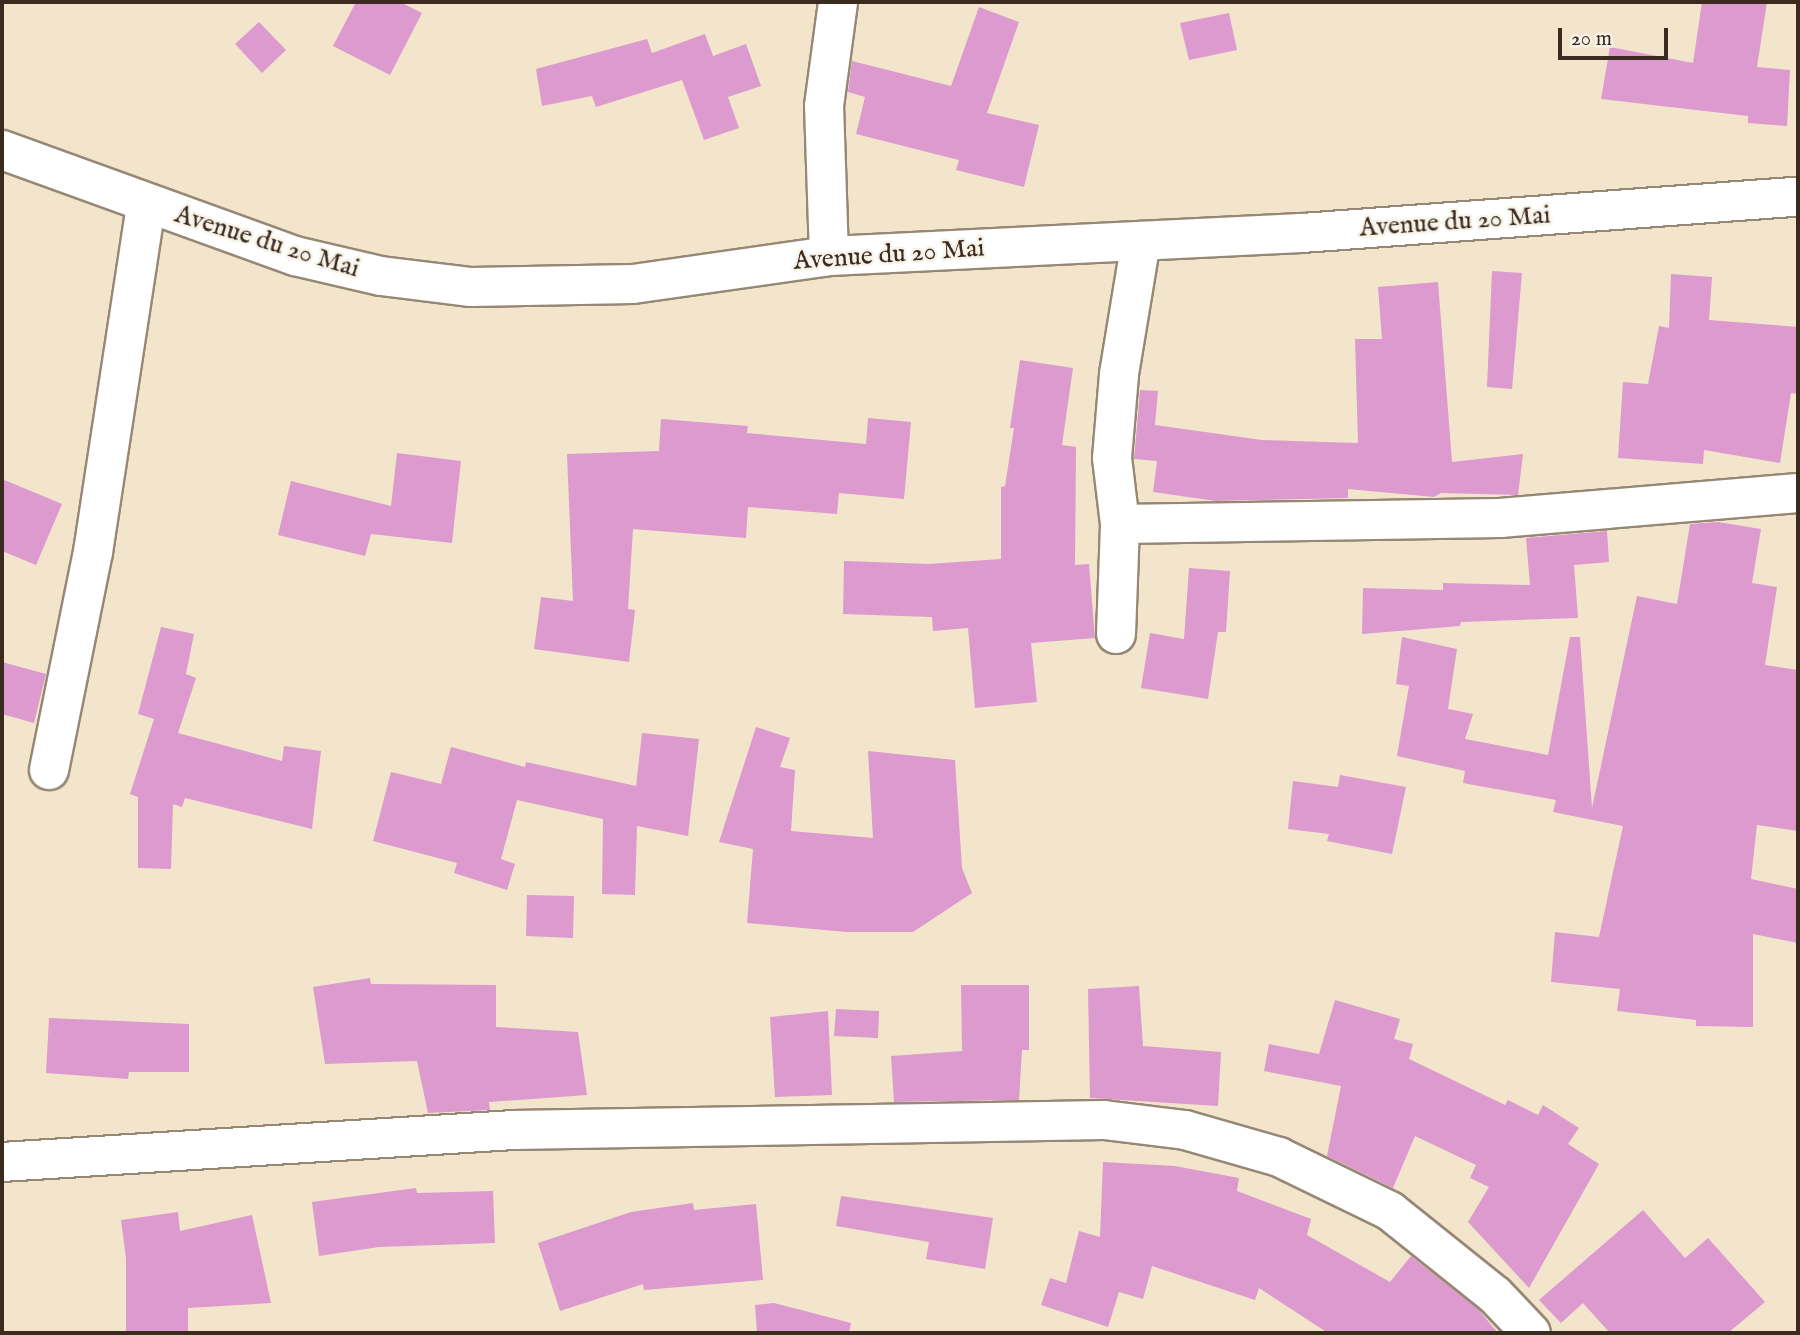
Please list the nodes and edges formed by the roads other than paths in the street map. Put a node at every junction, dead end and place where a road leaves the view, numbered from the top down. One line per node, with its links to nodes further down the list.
1 (838, 2): 6 (street)
2 (2, 150): 4 (street, Avenue du 20 Mai)
3 (1798, 197): 5 (street, Avenue du 20 Mai)
4 (146, 205): 6 (street, Avenue du 20 Mai); 10 (street)
5 (1141, 241): 6 (street, Avenue du 20 Mai); 8 (street)
6 (829, 256)
7 (1798, 493): 8 (street)
8 (1120, 524): 9 (street)
9 (1116, 634)
10 (49, 770)
11 (2, 1162): 12 (street)
12 (1531, 1333)

